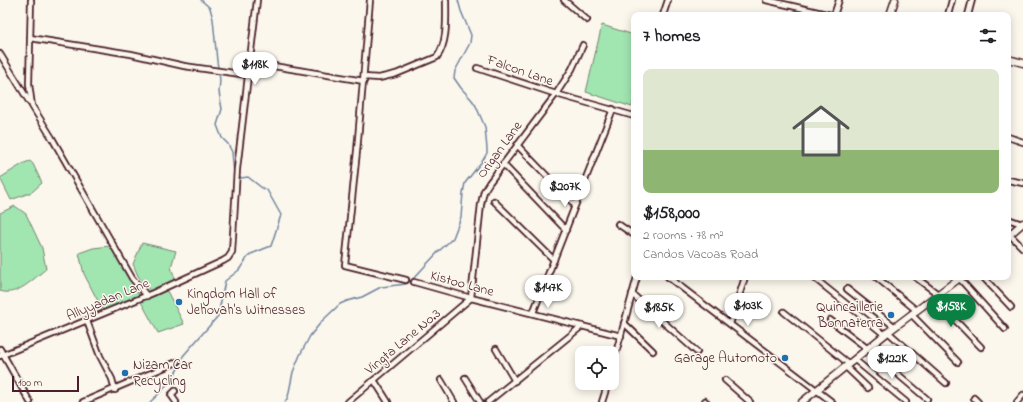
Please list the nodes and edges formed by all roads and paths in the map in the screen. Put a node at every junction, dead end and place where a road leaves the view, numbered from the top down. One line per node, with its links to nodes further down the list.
1 (30, 0): 19 (street)
2 (257, 0): 23 (street)
3 (446, 0): 27 (street)
4 (668, 0): 12 (street)
5 (768, 0): 13 (street)
6 (838, 0): 14 (street)
7 (895, 0): 15 (main road)
8 (952, 0): 16 (street)
9 (972, 0): 17 (street)
10 (566, 1): 18 (street)
11 (370, 3): 27 (street)
12 (664, 12)
13 (818, 12)
14 (834, 12)
15 (891, 12)
16 (949, 12)
17 (969, 12)
18 (587, 20)
19 (30, 38): 26 (street); 29 (street)
20 (583, 44): 28 (street, Origan Lane)
21 (0, 54): 29 (street)
22 (1011, 60): 24 (main road)
23 (249, 62): 26 (street); 27 (street)
24 (1023, 63)
25 (477, 68): 28 (street, Falcon Lane)
26 (248, 75): 62 (street, Allyyadan Lane)
27 (364, 79): 49 (street)
28 (556, 94): 30 (street, Falcon Lane); 34 (street, Origan Lane)
29 (32, 106): 62 (street)
30 (613, 109): 31 (street, Falcon Lane); 39 (street)
31 (631, 114)
32 (1011, 138): 33 (street)
33 (1023, 142)
34 (517, 145): 35 (street, Origan Lane); 39 (street)
35 (503, 164): 43 (street); 64 (street, Origan Lane)
36 (1011, 180): 37 (street)
37 (1023, 182)
38 (494, 200): 48 (street)
39 (576, 205): 43 (street)
40 (1011, 220): 42 (street)
41 (618, 224): 44 (street)
42 (1023, 224): 45 (main road)
43 (566, 230): 48 (street)
44 (631, 232)
45 (1011, 234)
46 (1011, 238): 47 (street)
47 (1023, 248)
48 (554, 260): 68 (street)
49 (406, 280)
50 (636, 280): 61 (street)
51 (672, 280): 73 (street)
52 (744, 280): 73 (street)
53 (817, 280): 77 (street)
54 (880, 280): 66 (street)
55 (918, 280): 63 (street)
56 (958, 280): 63 (main road)
57 (960, 280): 76 (street)
58 (986, 280): 65 (street)
59 (414, 282): 64 (street, Kistoo Lane)
60 (847, 289): 75 (street)
61 (632, 294): 72 (street); 85 (street)
62 (146, 296): 71 (street, Allyyadan Lane)
63 (936, 296): 66 (main road); 80 (street)
64 (471, 298): 68 (street, Kistoo Lane); 92 (street, Vingta Lane No.3)
65 (1011, 307)
66 (916, 310): 69 (main road)
67 (784, 312): 90 (street)
68 (533, 313): 74 (street, Kistoo Lane)
69 (911, 314): 75 (main road); 89 (street)
70 (830, 320): 83 (street)
71 (87, 321): 86 (street, Allyyadan Lane); 98 (street)
72 (624, 323): 78 (street); 84 (street)
73 (730, 324): 101 (street)
74 (582, 326): 78 (street, Kistoo Lane); 95 (street)
75 (895, 327): 77 (main road)
76 (1005, 329)
77 (886, 334): 83 (main road); 96 (street)
78 (621, 336): 79 (street)
79 (618, 346)
80 (981, 347)
81 (0, 349): 86 (street)
82 (496, 349): 95 (street)
83 (868, 349): 87 (main road); 105 (street)
84 (653, 351)
85 (697, 352)
86 (1, 356): 106 (street)
87 (855, 360): 90 (main road); 119 (street)
88 (177, 362): 98 (street)
89 (958, 362)
90 (847, 366): 97 (street); 101 (main road)
91 (465, 378): 112 (street)
92 (374, 380): 109 (street, Vingta Lane No.3); 110 (street)
93 (441, 380): 111 (street)
94 (725, 380): 116 (street)
95 (515, 381): 103 (street)
96 (946, 383)
97 (868, 388)
98 (114, 390): 107 (street)
99 (606, 390): 115 (street)
100 (175, 391): 108 (street)
101 (817, 391): 117 (main road); 118 (street)
102 (1023, 395): 121 (street)
103 (494, 397): 113 (street); 114 (street)
104 (974, 398): 120 (street)
105 (926, 399)
106 (30, 402)
107 (83, 402)
108 (176, 402)
109 (348, 402)
110 (388, 402)
111 (454, 402)
112 (480, 402)
113 (488, 402)
114 (497, 402)
115 (602, 402)
116 (750, 402)
117 (802, 402)
118 (832, 402)
119 (906, 402)
120 (978, 402)
121 (1017, 402)

